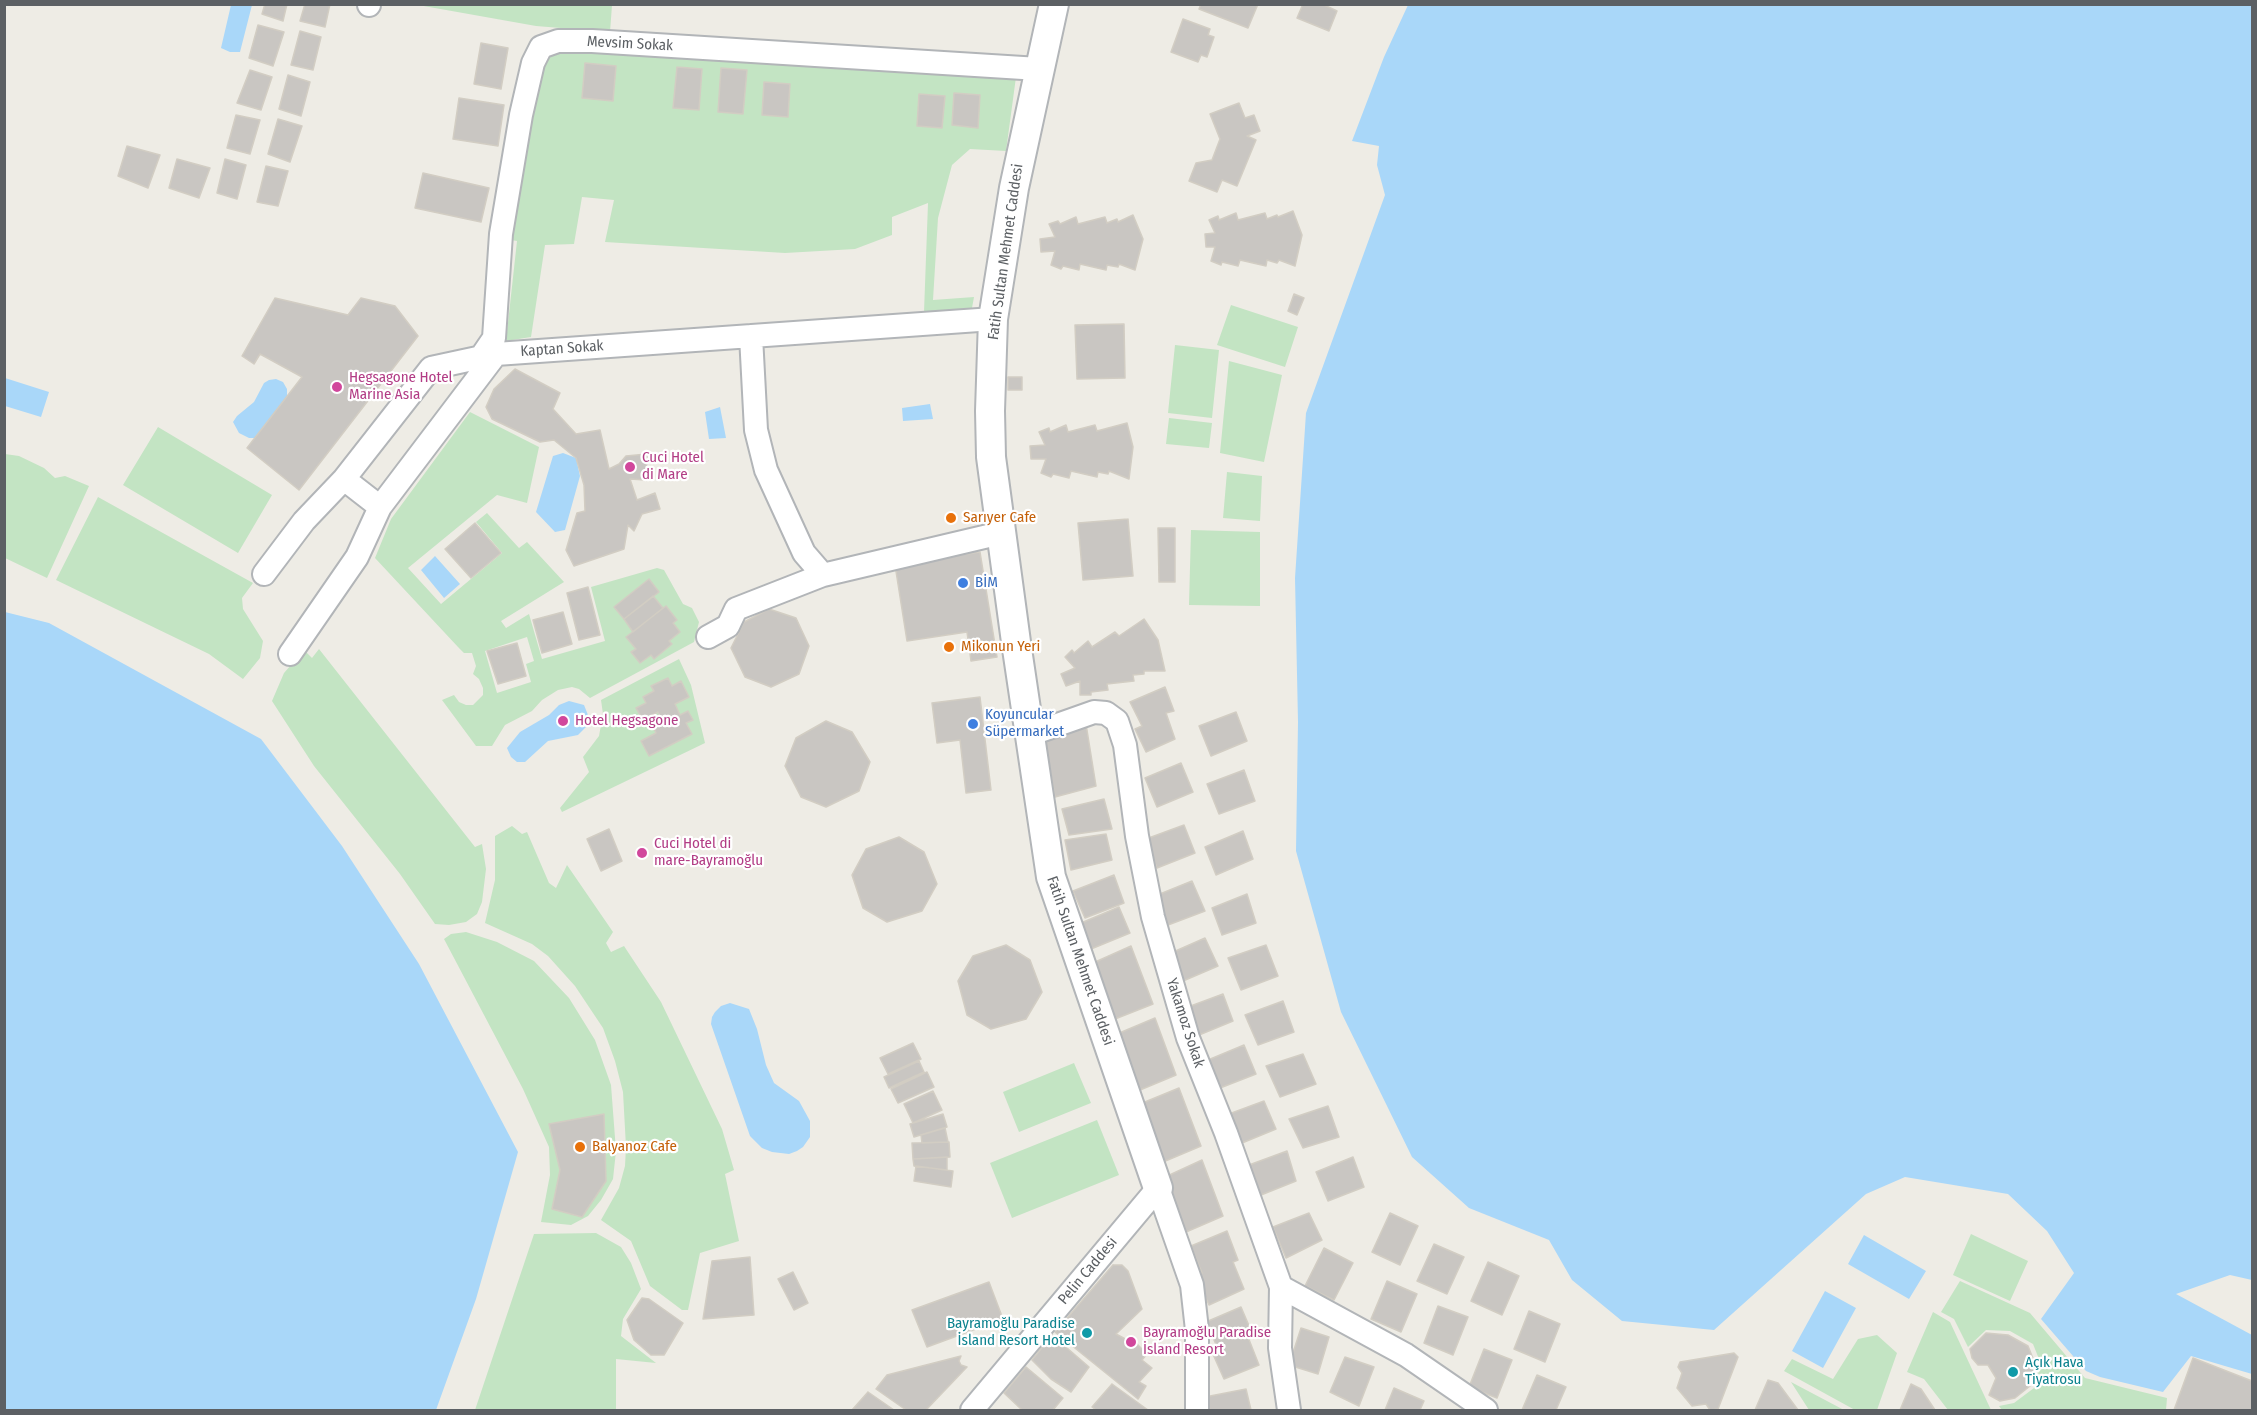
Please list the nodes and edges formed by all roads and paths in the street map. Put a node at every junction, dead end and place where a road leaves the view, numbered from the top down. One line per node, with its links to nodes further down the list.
1 (1054, 4): 2 (street, Fatih Sultan Mehmet Caddesi)
2 (1039, 69): 3 (street, Fatih Sultan Mehmet Caddesi); 5 (street, Mevsim Sokak)
3 (993, 319): 4 (street, Kaptan Sokak); 8 (street, Fatih Sultan Mehmet Caddesi)
4 (751, 336): 5 (street, Kaptan Sokak); 10 (street)
5 (488, 356): 6 (street, Kaptan Sokak); 7 (street)
6 (344, 479): 7 (street); 9 (street, Kaptan Sokak)
7 (380, 507): 12 (street)
8 (1001, 533): 10 (street); 13 (street, Fatih Sultan Mehmet Caddesi)
9 (264, 574)
10 (823, 575): 11 (street)
11 (708, 637)
12 (290, 654)
13 (1029, 735): 14 (street, Fatih Sultan Mehmet Caddesi); 15 (street, Yakamoz Sokak)
14 (1158, 1188): 16 (street, Fatih Sultan Mehmet Caddesi); 17 (street, Pelin Caddesi)
15 (1281, 1287): 18 (street, Yakamoz Sokak); 19 (street)
16 (1193, 1407)
17 (972, 1410)
18 (1289, 1410)
19 (1486, 1410)

